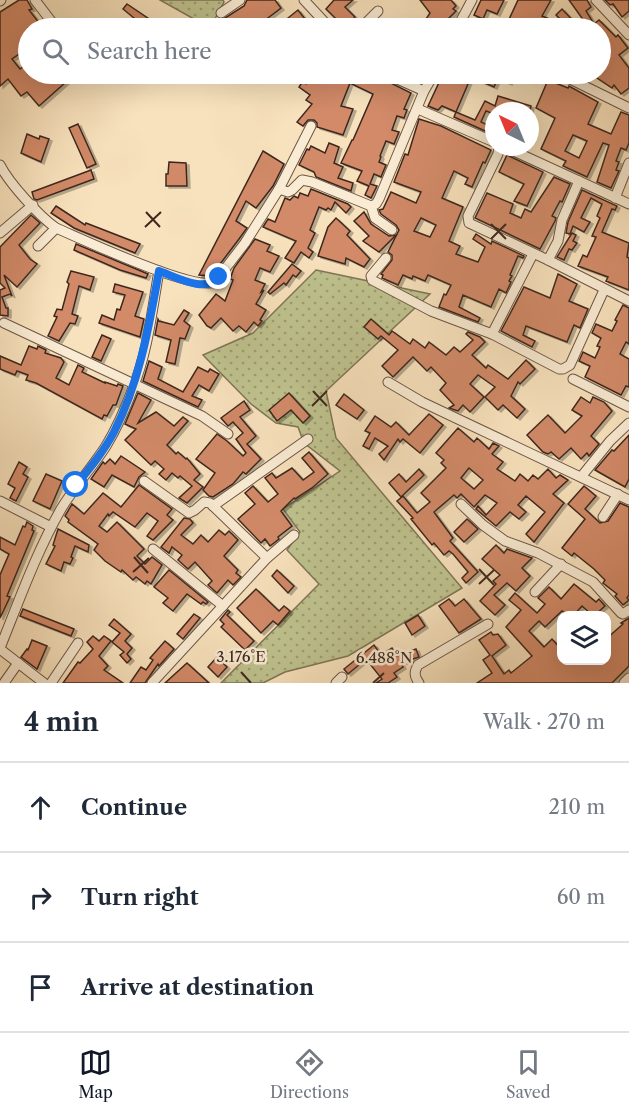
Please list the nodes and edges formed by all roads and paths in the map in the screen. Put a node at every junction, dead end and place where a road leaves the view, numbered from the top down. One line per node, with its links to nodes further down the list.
1 (35, 0): 8 (street)
2 (240, 0): 7 (street)
3 (304, 0): 9 (street)
4 (472, 0): 11 (street)
5 (596, 0): 12 (street)
6 (378, 11): 10 (street)
7 (222, 13)
8 (49, 18)
9 (321, 18)
10 (371, 18)
11 (462, 18)
12 (629, 35)
13 (407, 84): 16 (street)
14 (428, 84): 16 (street)
15 (580, 84): 17 (street)
16 (424, 92): 18 (street)
17 (629, 108)
18 (418, 109): 20 (street); 30 (street)
19 (311, 126): 26 (street)
20 (485, 138)
21 (497, 156): 35 (street)
22 (525, 156): 25 (street)
23 (629, 163): 27 (street)
24 (0, 165): 29 (street)
25 (579, 181): 27 (street); 37 (street)
26 (279, 189): 30 (street); 38 (street)
27 (615, 198): 28 (street)
28 (629, 204)
29 (33, 205): 31 (street); 33 (street)
30 (371, 206): 32 (street)
31 (56, 228): 34 (street); 38 (street)
32 (393, 230)
33 (0, 233)
34 (38, 246)
35 (533, 254): 37 (street); 42 (street)
36 (386, 258): 42 (street)
37 (548, 260): 39 (street)
38 (159, 271): 45 (street)
39 (604, 290): 40 (street); 42 (street)
40 (629, 301)
41 (4, 323): 45 (street)
42 (492, 334)
43 (573, 379): 46 (street)
44 (387, 382): 50 (street)
45 (134, 386): 48 (street); 58 (street)
46 (629, 407)
47 (629, 423): 50 (street)
48 (228, 434)
49 (308, 439): 56 (street)
50 (581, 477): 52 (street)
51 (144, 482): 56 (street)
52 (618, 494): 53 (street); 57 (street)
53 (629, 500)
54 (0, 501): 58 (street)
55 (461, 504): 62 (street)
56 (213, 506): 61 (street)
57 (603, 517)
58 (51, 527): 68 (street)
59 (294, 536): 61 (street)
60 (153, 549): 64 (street)
61 (267, 558): 64 (street)
62 (561, 564): 63 (street); 65 (street)
63 (534, 592)
64 (223, 606): 74 (street)
65 (629, 610)
66 (488, 624): 75 (street)
67 (78, 643): 73 (street)
68 (0, 649): 69 (street)
69 (18, 663): 71 (street); 72 (street)
70 (629, 678): 76 (street)
71 (4, 683)
72 (44, 683)
73 (51, 683)
74 (152, 683)
75 (419, 683)
76 (624, 683)

